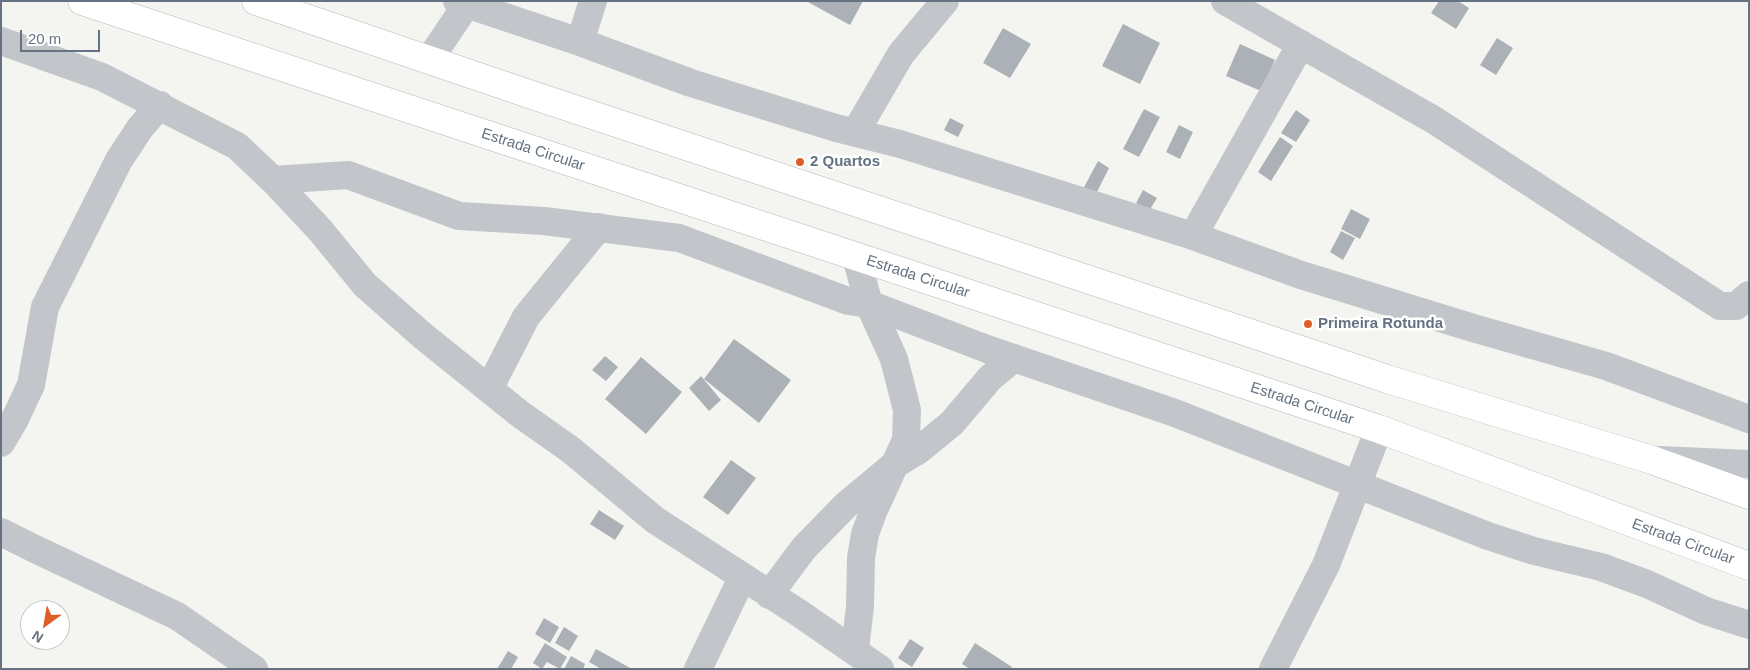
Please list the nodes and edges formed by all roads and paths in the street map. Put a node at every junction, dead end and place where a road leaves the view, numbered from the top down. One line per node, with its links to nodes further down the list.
1 (82, 1): 16 (main road, Estrada Circular)
2 (256, 1): 10 (main road)
3 (593, 1): 8 (street)
4 (945, 1): 12 (street)
5 (1225, 1): 9 (street)
6 (464, 3): 8 (street); 10 (street)
7 (1, 41): 11 (street)
8 (580, 42): 12 (street)
9 (1301, 44): 15 (street); 17 (street)
10 (429, 60): 24 (main road)
11 (160, 105): 13 (street); 23 (street)
12 (855, 133): 15 (street)
13 (273, 180): 14 (street); 20 (street)
14 (598, 228): 18 (street); 20 (street)
15 (1193, 236): 21 (street)
16 (856, 257): 18 (street); 22 (main road, Estrada Circular)
17 (1749, 295)
18 (869, 304): 19 (street); 26 (street)
19 (1014, 358): 26 (street); 27 (street)
20 (489, 389): 31 (street)
21 (1749, 419)
22 (1379, 429): 27 (street); 30 (main road, Estrada Circular)
23 (1, 444)
24 (1652, 460): 25 (street); 28 (main road)
25 (1749, 464)
26 (894, 465): 32 (street); 34 (street)
27 (1357, 485): 33 (street); 38 (street)
28 (1749, 495)
29 (1, 532): 35 (street)
30 (1749, 566)
31 (742, 578): 32 (street); 36 (street)
32 (769, 595): 34 (street)
33 (1749, 625)
34 (855, 650): 37 (street)
35 (254, 669)
36 (698, 669)
37 (880, 669)
38 (1272, 669)

